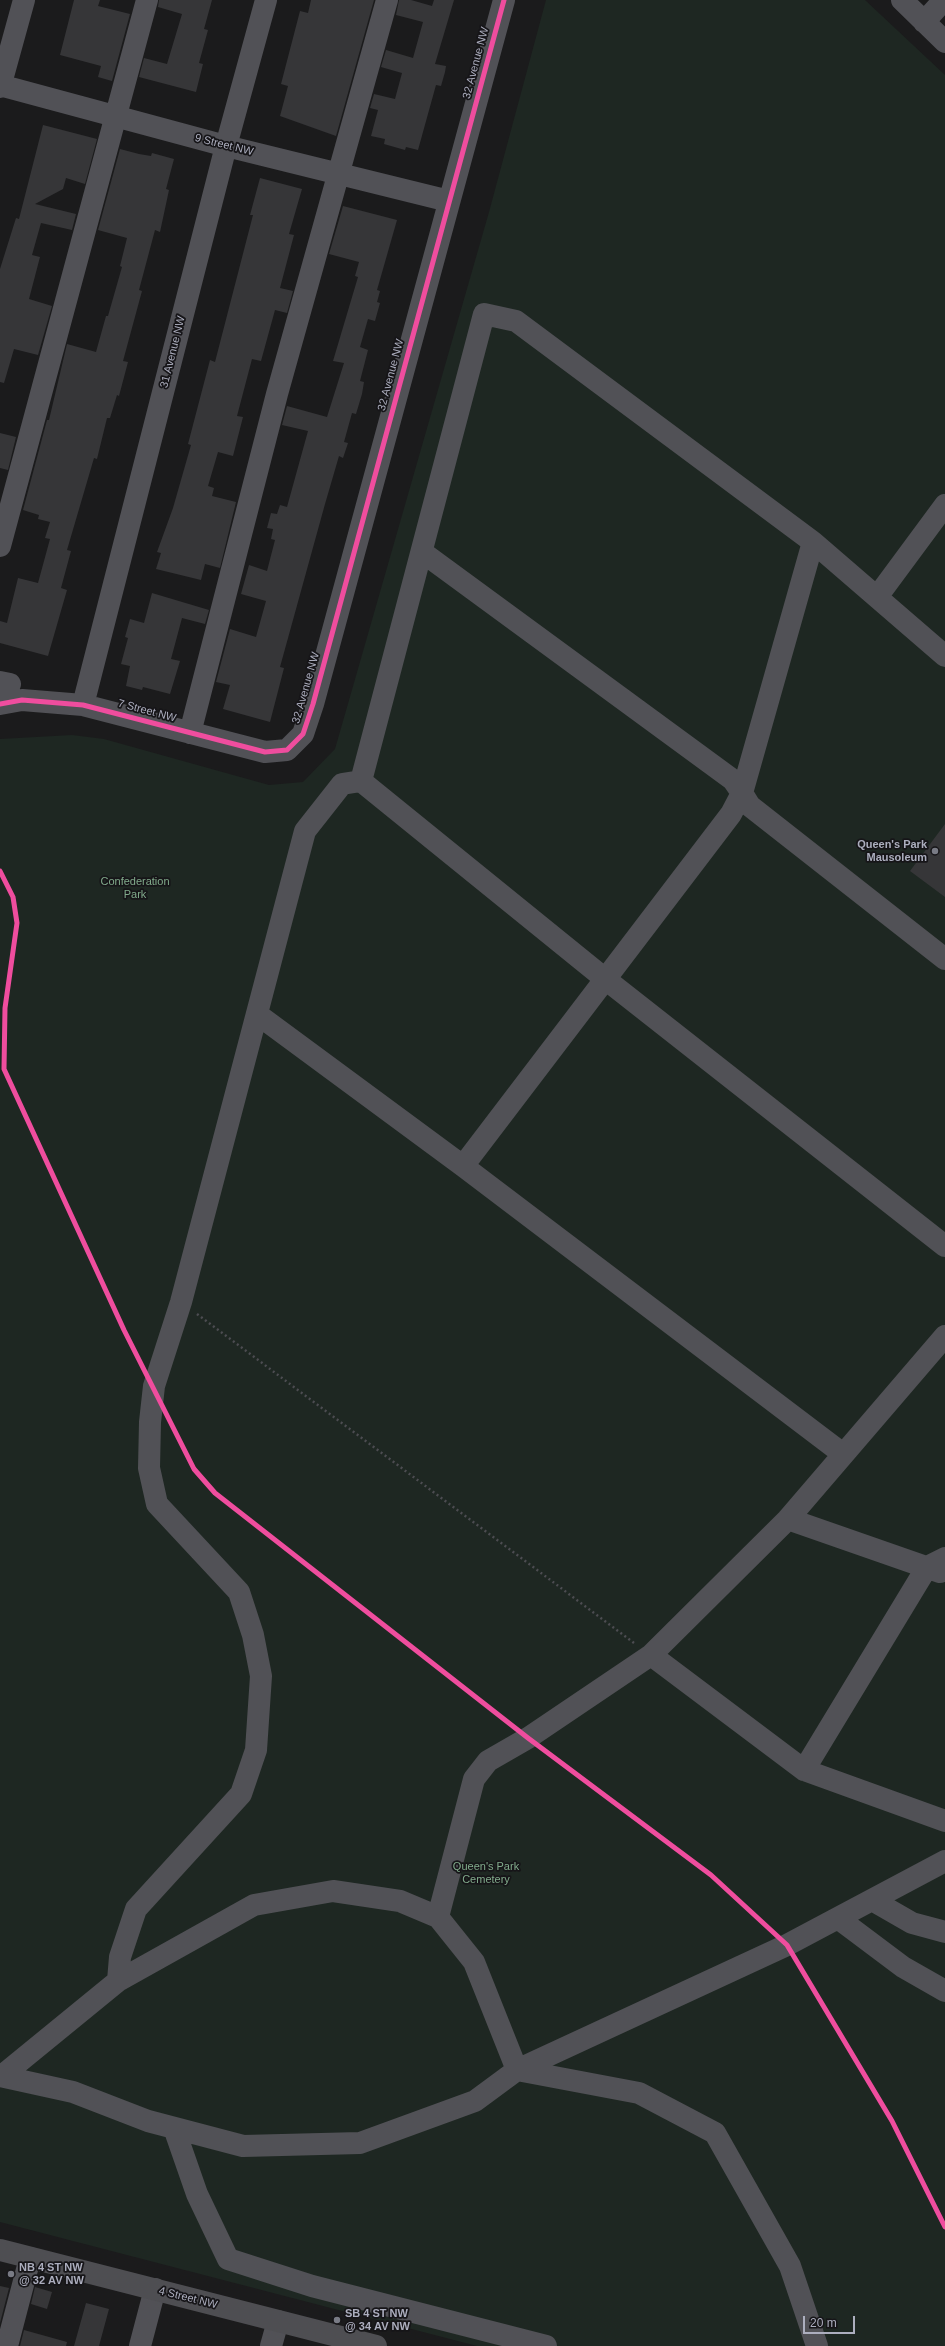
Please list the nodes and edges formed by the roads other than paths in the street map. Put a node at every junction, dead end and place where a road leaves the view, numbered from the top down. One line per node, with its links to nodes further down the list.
1 (24, 0): 10 (street)
2 (146, 0): 11 (street)
3 (266, 0): 12 (street, 31 Avenue NW)
4 (387, 0): 13 (street)
5 (504, 0): 14 (street, 32 Avenue NW)
6 (902, 0): 8 (street)
7 (944, 0): 8 (street)
8 (924, 22): 9 (street)
9 (945, 42)
10 (0, 85): 11 (street, 9 Street NW)
11 (115, 116): 12 (street, 9 Street NW); 17 (street)
12 (226, 146): 13 (street, 9 Street NW); 22 (street, 31 Avenue NW)
13 (339, 173): 14 (street, 9 Street NW); 23 (street)
14 (449, 201): 24 (street, 32 Avenue NW)
15 (945, 505): 19 (street)
16 (813, 542): 18 (street); 19 (street); 26 (street)
17 (0, 546)
18 (422, 552): 25 (street); 26 (street)
19 (877, 597): 20 (street)
20 (945, 656)
21 (0, 704): 22 (street, 7 Street NW)
22 (83, 705): 23 (street, 7 Street NW)
23 (190, 733): 24 (street, 7 Street NW)
24 (287, 750)
25 (360, 781): 28 (street); 29 (street)
26 (742, 793): 27 (street); 28 (street)
27 (945, 959)
28 (604, 978): 30 (street); 31 (street)
29 (257, 1014): 30 (street); 44 (street)
30 (463, 1166): 33 (street)
31 (945, 1246)
32 (945, 1336): 33 (street)
33 (844, 1454): 34 (street)
34 (788, 1519): 35 (street); 36 (street)
35 (939, 1566): 37 (street)
36 (651, 1655): 37 (street); 41 (street)
37 (804, 1770): 38 (street)
38 (945, 1821)
39 (945, 1861): 40 (street)
40 (872, 1900): 42 (street); 43 (street)
41 (438, 1917): 44 (street); 46 (street)
42 (839, 1919): 45 (street); 46 (street)
43 (945, 1932)
44 (118, 1981): 47 (street)
45 (945, 1991)
46 (517, 2070): 48 (street); 58 (street)
47 (2, 2075): 48 (street)
48 (174, 2128): 57 (street)
49 (0, 2250): 50 (main road, 4 Street NW)
50 (30, 2258): 51 (main road, 4 Street NW); 53 (street)
51 (155, 2289): 52 (main road, 4 Street NW); 54 (street)
52 (278, 2321): 55 (street); 56 (main road, 4 Street NW)
53 (7, 2346)
54 (140, 2346)
55 (271, 2346)
56 (376, 2346)
57 (546, 2346)
58 (817, 2346)

